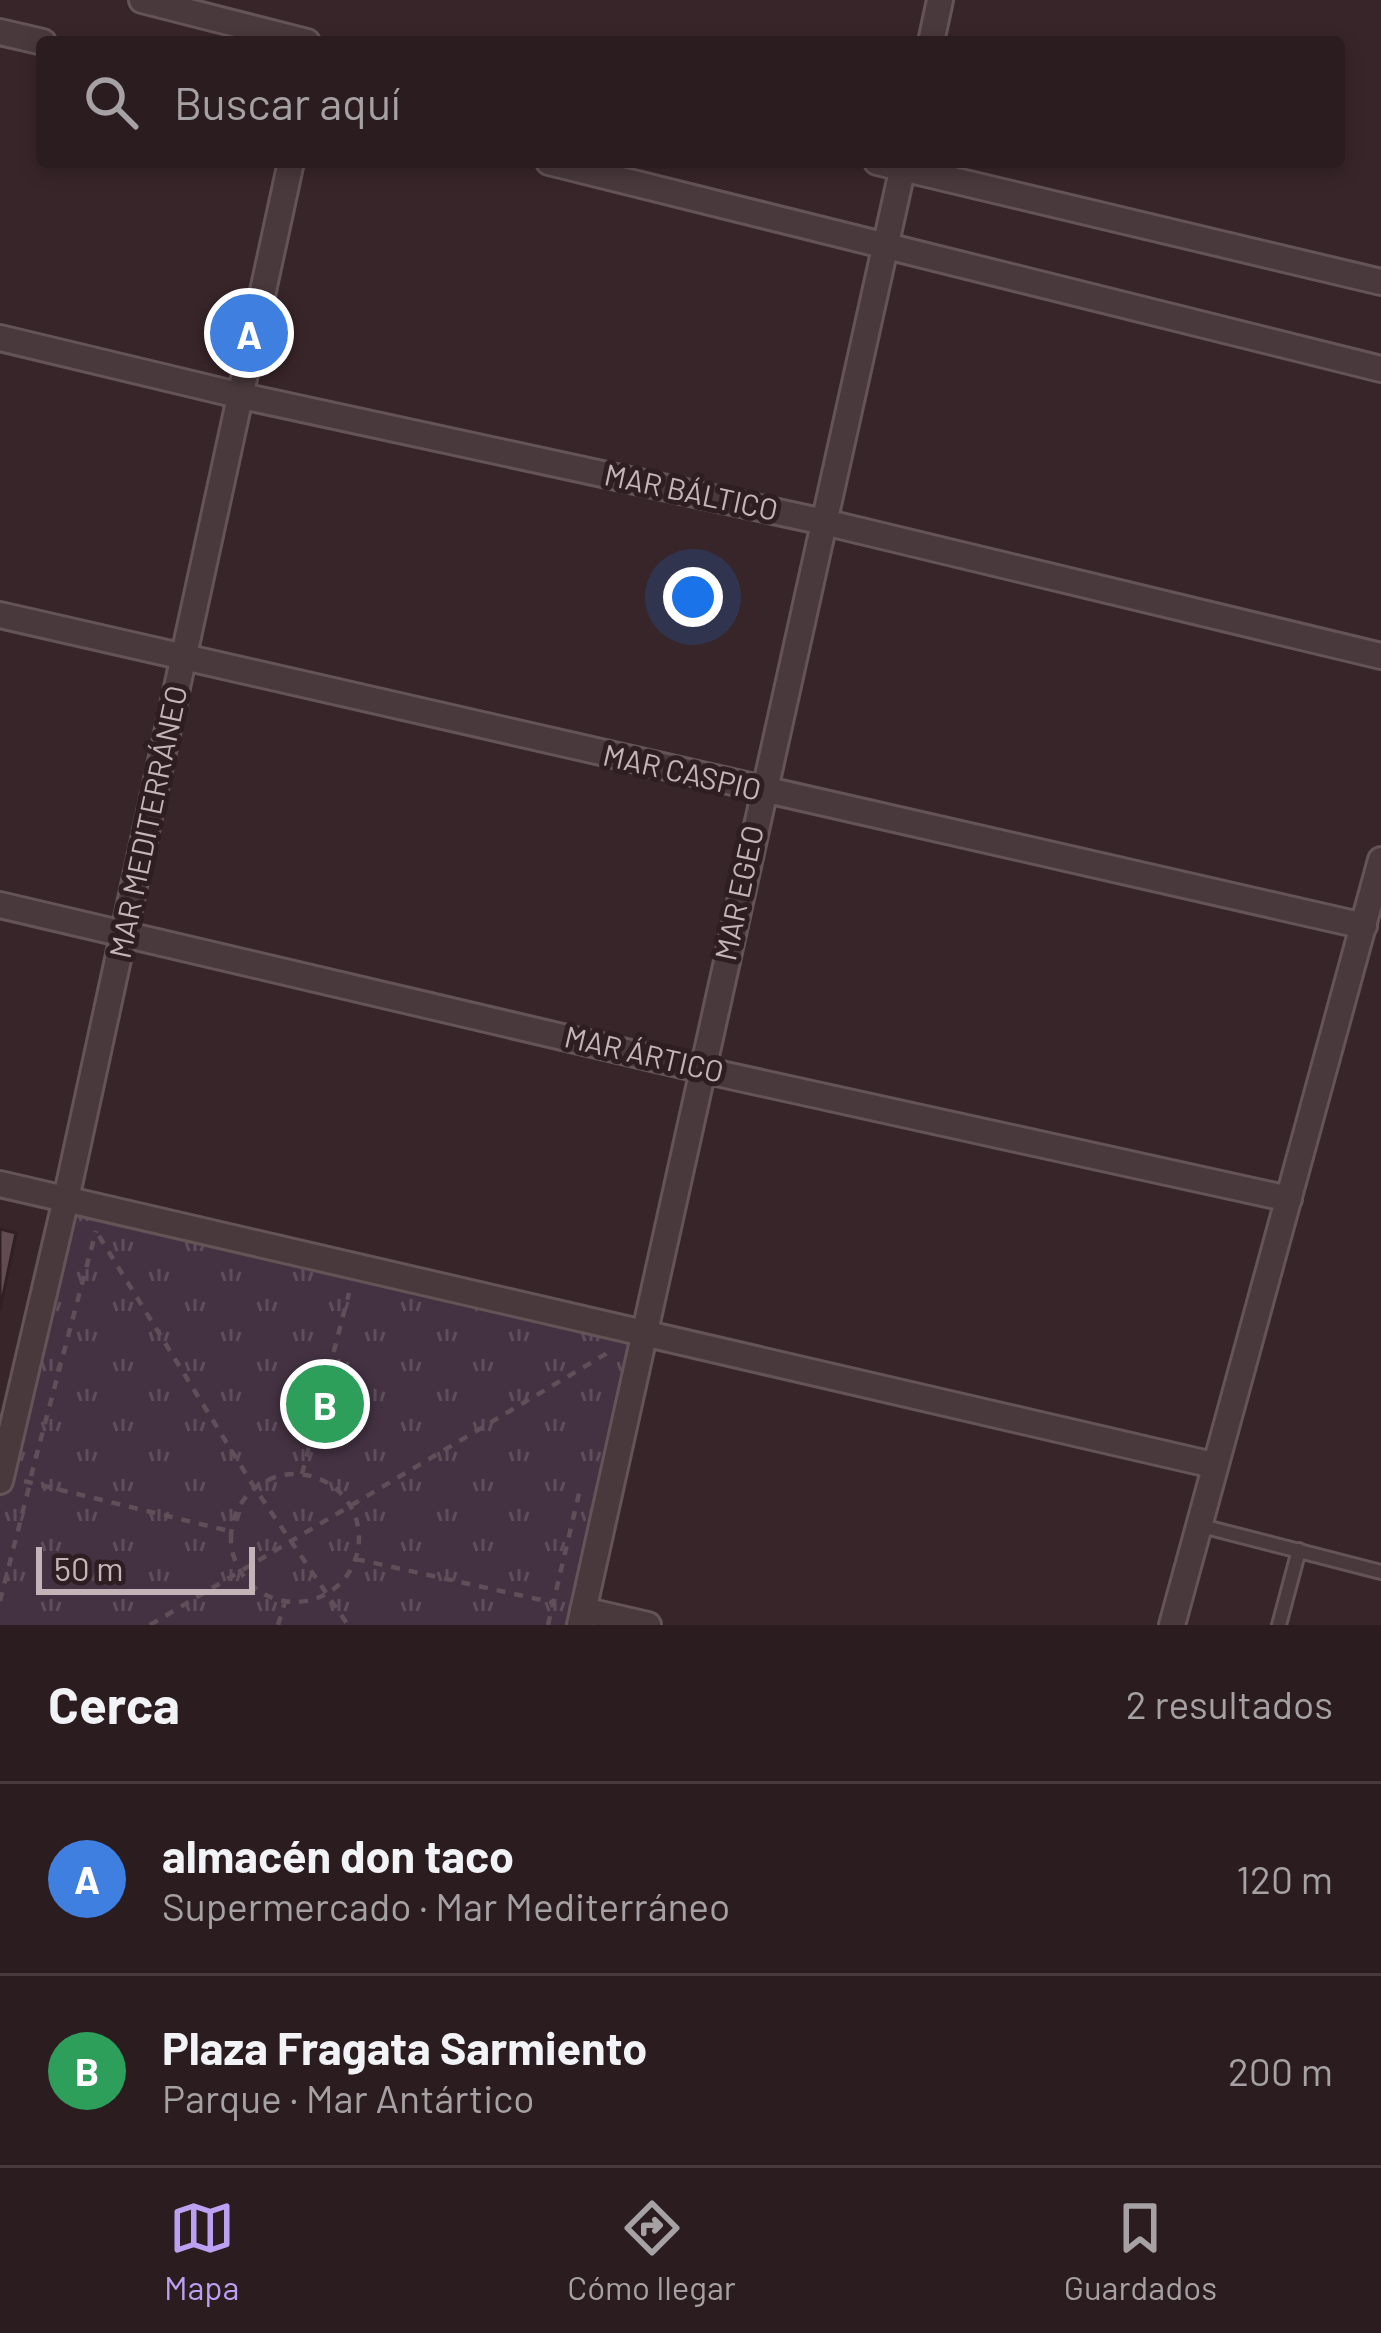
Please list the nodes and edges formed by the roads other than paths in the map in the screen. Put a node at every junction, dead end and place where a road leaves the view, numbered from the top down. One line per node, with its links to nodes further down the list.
1 (142, 0): 4 (street)
2 (940, 0): 5 (street)
3 (0, 32): 6 (street)
4 (283, 36)
5 (932, 36)
6 (36, 40)
7 (290, 168): 15 (street, MAR MEDITERRÁNEO)
8 (574, 168): 11 (street)
9 (902, 168): 11 (street, MAR EGEO)
10 (915, 168): 12 (street)
11 (885, 244): 14 (street); 16 (street, MAR EGEO)
12 (1381, 283)
13 (0, 338): 15 (street, MAR BÁLTICO)
14 (1381, 369)
15 (242, 396): 16 (street, MAR BÁLTICO); 18 (street, MAR MEDITERRÁNEO)
16 (824, 522): 19 (street, MAR BÁLTICO); 20 (street, MAR EGEO)
17 (0, 615): 18 (street, MAR CASPIO)
18 (186, 655): 20 (street, MAR CASPIO); 24 (street, MAR MEDITERRÁNEO)
19 (1381, 656)
20 (762, 792): 23 (street, MAR CASPIO); 25 (street, MAR EGEO)
21 (1381, 860): 23 (street)
22 (0, 905): 24 (street, MAR ÁRTICO)
23 (1364, 926): 28 (street)
24 (124, 934): 25 (street, MAR ÁRTICO); 27 (street, MAR MEDITERRÁNEO)
25 (704, 1070): 28 (street, MAR ÁRTICO); 29 (street, MAR EGEO)
26 (0, 1184): 27 (street)
27 (66, 1199): 29 (street); 31 (street, MAR MEDITERRÁNEO)
28 (1289, 1199): 30 (street)
29 (647, 1334): 30 (street); 35 (street, MAR EGEO)
30 (1213, 1465): 32 (street)
31 (1, 1476)
32 (1198, 1525): 33 (lane); 37 (street)
33 (1299, 1550): 34 (lane); 38 (lane)
34 (1381, 1572)
35 (582, 1618): 36 (street)
36 (648, 1625)
37 (1172, 1625)
38 (1279, 1625)

